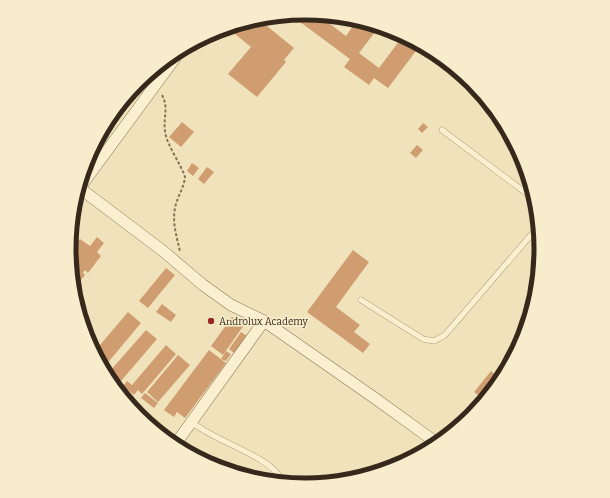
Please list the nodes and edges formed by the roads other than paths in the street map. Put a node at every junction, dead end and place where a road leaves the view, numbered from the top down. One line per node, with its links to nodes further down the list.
1 (171, 64): 3 (street)
2 (442, 130): 5 (lane)
3 (87, 180)
4 (84, 190): 8 (street)
5 (527, 194)
6 (534, 232): 7 (lane)
7 (361, 300)
8 (264, 321): 9 (street); 10 (street)
9 (192, 422): 11 (street); 12 (lane)
10 (432, 439)
11 (179, 440)
12 (280, 477)

